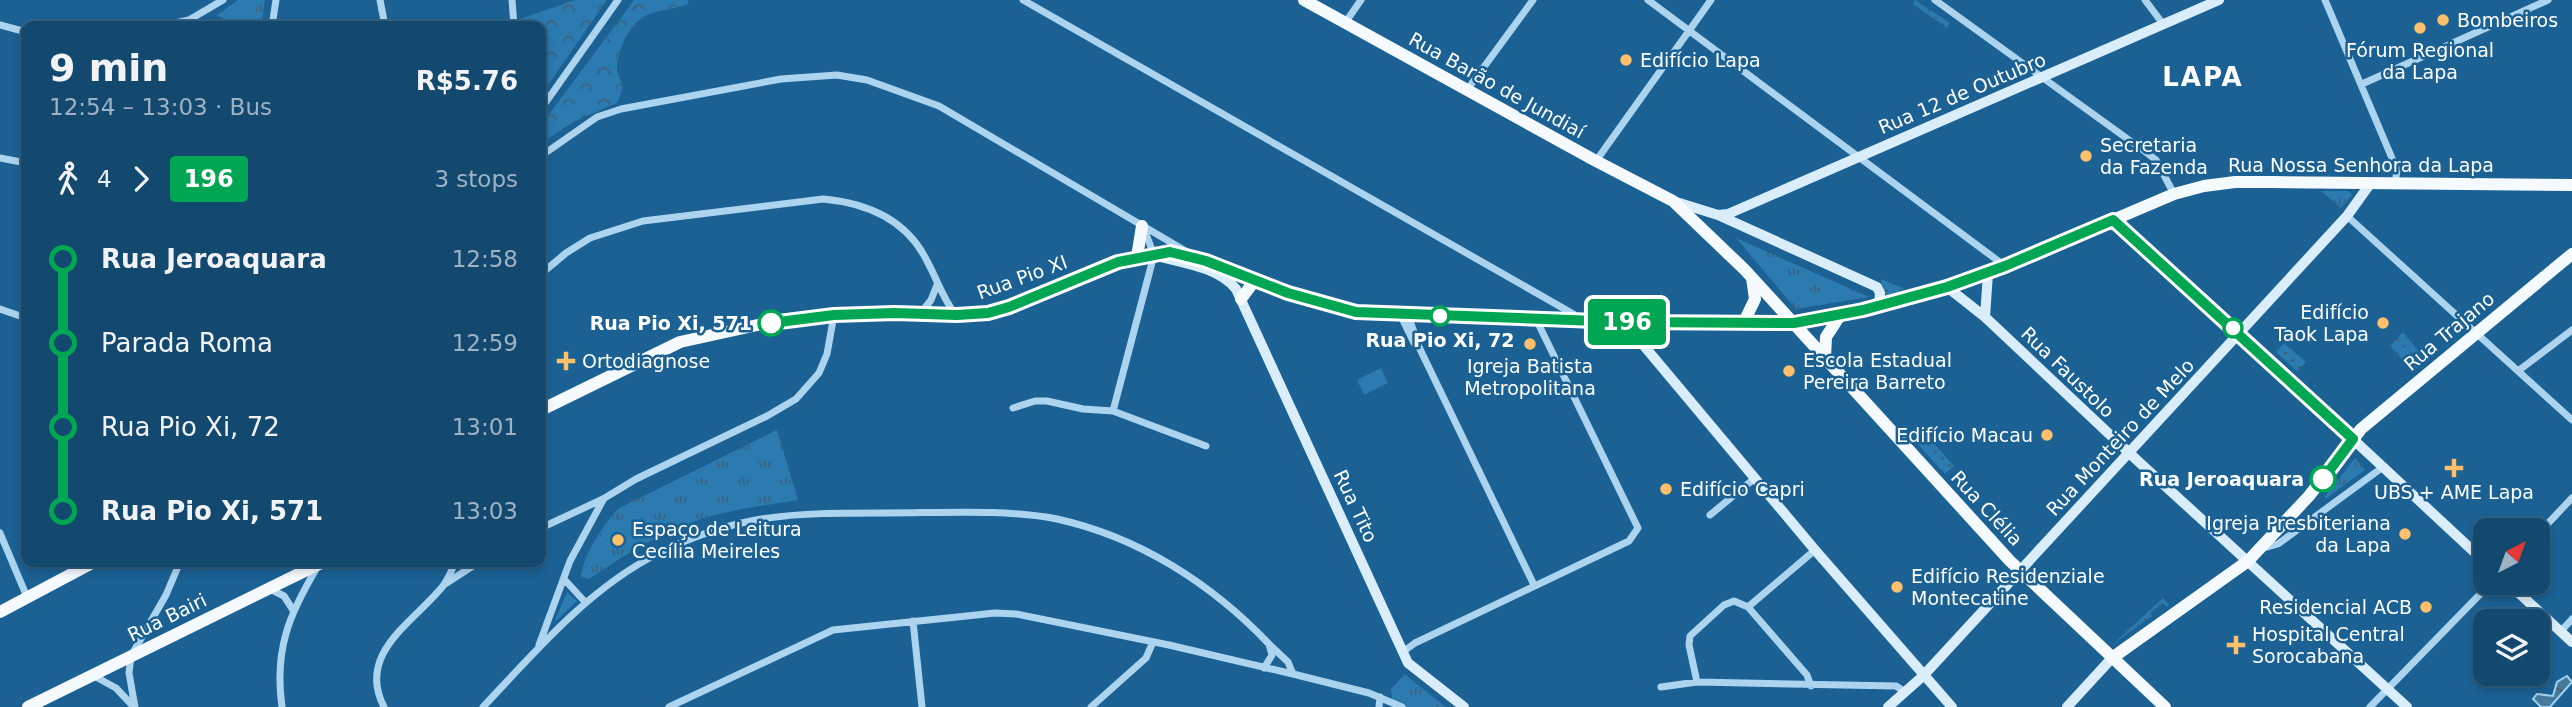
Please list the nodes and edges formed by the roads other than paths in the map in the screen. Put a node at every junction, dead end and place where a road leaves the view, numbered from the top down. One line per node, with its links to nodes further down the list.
1 (223, 0): 18 (street)
2 (276, 0): 21 (street)
3 (380, 0): 22 (street)
4 (512, 0): 23 (street)
5 (618, 0): 32 (street)
6 (1023, 0): 69 (street)
7 (1304, 0): 24 (main road, Rua Barão de Jundiaí)
8 (1361, 0): 24 (street)
9 (1533, 0): 31 (street)
10 (1648, 0): 28 (street)
11 (1711, 0): 28 (street)
12 (1935, 0): 29 (street)
13 (2145, 0): 25 (street)
14 (2219, 0): 25 (street, Rua 12 de Outubro)
15 (2325, 0): 30 (street)
16 (2549, 0): 17 (street)
17 (2531, 3): 30 (street)
18 (189, 20): 19 (street); 20 (street)
19 (184, 21)
20 (192, 21)
21 (273, 21)
22 (384, 21)
23 (514, 21)
24 (1345, 23): 31 (main road, Rua Barão de Jundiaí)
25 (2163, 24): 29 (street, Rua 12 de Outubro)
26 (0, 25): 27 (street)
27 (21, 31)
28 (1689, 31): 34 (street); 36 (street)
29 (2045, 77): 34 (street, Rua 12 de Outubro); 41 (street)
30 (2362, 84): 39 (street)
31 (1467, 90): 36 (main road, Rua Barão de Jundiaí)
32 (546, 102)
33 (546, 153): 46 (street)
34 (1859, 157): 43 (street, Rua 12 de Outubro); 51 (street)
35 (0, 158): 37 (street)
36 (1596, 161): 42 (main road, Rua Barão de Jundiaí)
37 (21, 162)
38 (2371, 184): 39 (main road, Rua Nossa Senhora da Lapa); 41 (main road, Rua Nossa Senhora da Lapa); 44 (street, Rua Monteiro de Melo)
39 (2395, 184): 40 (main road, Rua Nossa Senhora da Lapa)
40 (2572, 186)
41 (2174, 194): 45 (main road, Rua Nossa Senhora da Lapa)
42 (1673, 201): 43 (street); 54 (main road, Rua Barão de Jundiaí)
43 (1718, 215): 59 (street)
44 (2347, 216): 74 (street); 75 (street, Rua Monteiro de Melo)
45 (2113, 220): 51 (main road, Rua Nossa Senhora da Lapa); 75 (street)
46 (1142, 226): 48 (street); 49 (main road); 50 (street)
47 (2572, 254): 74 (main road, Rua Trajano)
48 (1154, 255): 49 (main road, Rua Pio XI); 50 (main road, Rua Pio XI); 58 (street, Rua Pio XI); 80 (street)
49 (1137, 257): 64 (main road, Rua Pio XI)
50 (1198, 258): 55 (main road, Rua Pio XI)
51 (2005, 266): 53 (main road, Rua Nossa Senhora da Lapa)
52 (546, 270): 56 (street)
53 (1988, 273): 57 (main road, Rua Nossa Senhora da Lapa); 67 (street)
54 (1752, 278): 71 (main road, Rua Clélia); 72 (main road)
55 (1255, 280): 58 (main road); 65 (main road, Rua Pio XI)
56 (937, 284): 61 (street); 64 (street)
57 (1947, 287): 59 (main road, Rua Nossa Senhora da Lapa); 67 (street, Rua Faustolo)
58 (1241, 299): 122 (street, Rua Tito)
59 (1879, 306): 62 (main road, Rua Nossa Senhora da Lapa)
60 (0, 309): 66 (street)
61 (921, 313): 63 (main road, Rua Pio XI); 64 (main road, Rua Pio XI)
62 (1841, 314): 71 (main road, Rua Nossa Senhora da Lapa); 76 (main road)
63 (834, 315): 78 (main road, Rua Pio XI); 88 (street)
64 (957, 315)
65 (1404, 315): 68 (main road, Rua Pio XI); 106 (street)
66 (21, 316)
67 (1985, 317): 84 (street, Rua Faustolo)
68 (1536, 319): 69 (main road); 106 (street)
69 (1585, 321): 70 (main road)
70 (1624, 322): 72 (main road); 86 (street)
71 (1794, 323): 72 (main road); 76 (main road, Rua Clélia)
72 (1743, 324)
73 (2572, 330): 77 (street)
74 (2477, 333): 77 (street); 82 (main road, Rua Trajano)
75 (2240, 334): 82 (street); 84 (street, Rua Monteiro de Melo)
76 (1825, 359): 103 (main road, Rua Clélia)
77 (2518, 371): 81 (street)
78 (546, 408)
79 (1013, 408): 80 (street)
80 (1113, 411): 83 (street)
81 (2572, 420)
82 (2353, 439): 85 (street); 94 (main road)
83 (1206, 446)
84 (2129, 454): 96 (street, Rua Faustolo); 103 (street, Rua Monteiro de Melo)
85 (2383, 467): 94 (street); 95 (street)
86 (1755, 478): 89 (street); 93 (street)
87 (2572, 498): 90 (street)
88 (603, 499): 91 (street); 104 (street)
89 (1710, 515)
90 (2550, 521)
91 (546, 526)
92 (0, 533): 110 (street)
93 (1815, 550): 112 (street); 128 (street)
94 (2259, 550): 96 (main road)
95 (2473, 551)
96 (2248, 561): 124 (main road); 132 (street, Rua Faustolo)
97 (84, 567): 110 (main road)
98 (178, 567): 123 (street)
99 (313, 567): 107 (main road, Rua Bairi)
100 (319, 567): 113 (street)
101 (453, 567): 105 (street)
102 (471, 567): 105 (street)
103 (2020, 571): 124 (main road, Rua Clélia); 128 (street, Rua Monteiro de Melo)
104 (564, 579): 111 (street); 121 (street)
105 (445, 584): 139 (street)
106 (1534, 585): 122 (street)
107 (270, 589): 113 (street); 123 (main road, Rua Bairi)
108 (2478, 595): 132 (street)
109 (2521, 595): 117 (street)
110 (27, 597): 114 (main road)
111 (586, 603): 120 (street); 121 (street)
112 (1748, 607): 129 (street); 130 (street)
113 (293, 610): 138 (street)
114 (0, 612)
115 (2572, 619): 117 (street)
116 (914, 621): 118 (street); 134 (street); 143 (street)
117 (2561, 631): 119 (street)
118 (1153, 642): 125 (street); 144 (street)
119 (2572, 642)
120 (1269, 643): 125 (street); 126 (street)
121 (539, 647): 140 (street)
122 (1402, 648): 147 (street, Rua Tito)
123 (131, 656): 127 (main road, Rua Bairi); 137 (street)
124 (2112, 658): 150 (street); 151 (main road, Rua Clélia)
125 (1265, 668): 126 (street)
126 (1293, 674): 135 (street)
127 (93, 676): 136 (main road, Rua Bairi); 137 (street)
128 (1923, 676): 133 (street, Rua Monteiro de Melo); 149 (street)
129 (1697, 682): 130 (street); 131 (street)
130 (1811, 686): 133 (street)
131 (1661, 687)
132 (2388, 689): 152 (street); 153 (street, Rua Faustolo)
133 (1905, 692): 148 (street, Rua Monteiro de Melo)
134 (694, 695): 141 (street); 142 (street)
135 (1380, 696): 145 (street); 146 (street)
136 (29, 707)
137 (134, 707)
138 (282, 707)
139 (384, 707)
140 (483, 707)
141 (669, 707)
142 (688, 707)
143 (922, 707)
144 (1091, 707)
145 (1379, 707)
146 (1402, 707)
147 (1464, 707)
148 (1888, 707)
149 (1952, 707)
150 (2067, 707)
151 (2165, 707)
152 (2370, 707)
153 (2407, 707)

